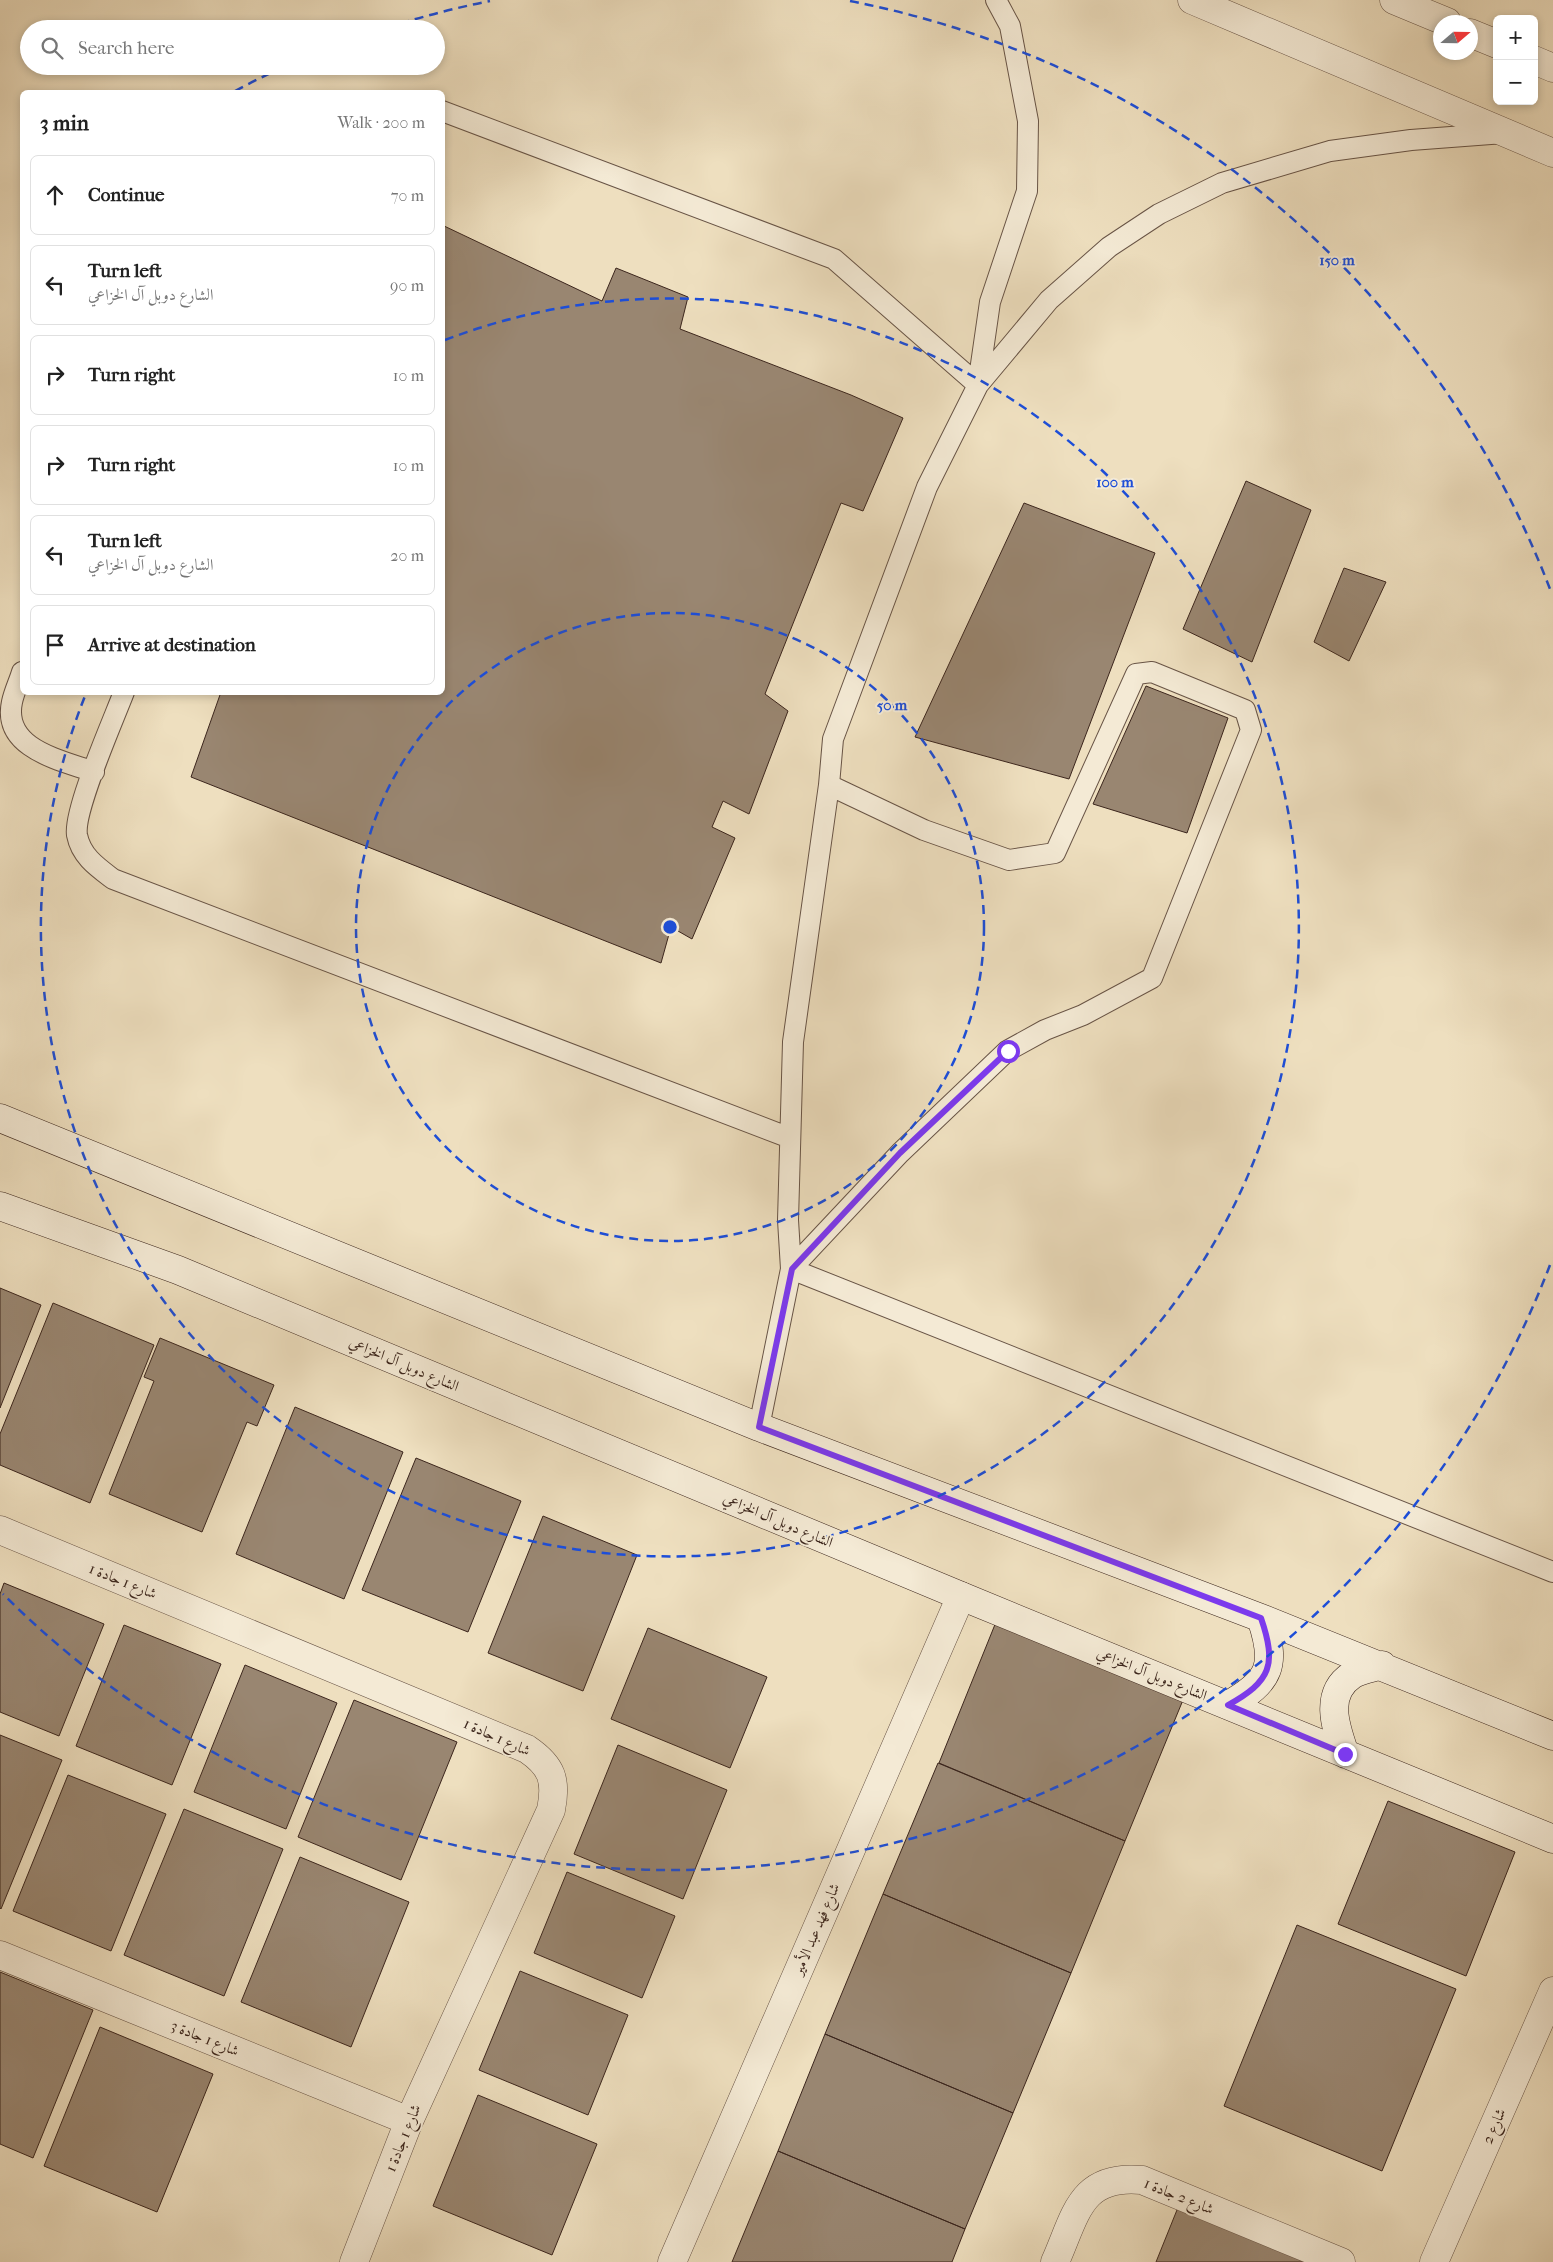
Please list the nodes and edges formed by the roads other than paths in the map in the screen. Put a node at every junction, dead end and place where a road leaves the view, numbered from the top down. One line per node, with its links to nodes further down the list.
1 (996, 0): 12 (lane)
2 (1192, 0): 10 (main road)
3 (1394, 0): 4 (main road)
4 (1433, 16)
5 (1478, 36): 6 (main road)
6 (1493, 42)
7 (1538, 62): 8 (main road)
8 (1553, 68)
9 (445, 112): 12 (lane)
10 (1506, 133): 11 (main road); 12 (lane)
11 (1553, 153)
12 (978, 385): 16 (lane)
13 (20, 678): 15 (lane)
14 (123, 695): 15 (lane)
15 (94, 772): 18 (lane)
16 (829, 785): 18 (lane); 20 (lane)
17 (0, 1118): 21 (main road)
18 (790, 1138): 20 (lane)
19 (0, 1206): 24 (main road, الشارع دوبل آل الخزاعي)
20 (792, 1269): 21 (lane); 23 (lane)
21 (759, 1427): 25 (main road)
22 (0, 1530): 33 (main road, شارع 1 جادة 1)
23 (1553, 1572)
24 (961, 1596): 27 (main road, الشارع دوبل آل الخزاعي); 35 (main road, شارع فهد عبد الأمير)
25 (1261, 1618): 26 (main road); 27 (main road)
26 (1382, 1665): 28 (main road); 29 (main road)
27 (1228, 1705): 29 (main road, الشارع دوبل آل الخزاعي)
28 (1553, 1736)
29 (1345, 1754): 30 (main road, الشارع دوبل آل الخزاعي)
30 (1553, 1838)
31 (0, 1955): 33 (main road, شارع 1 جادة 3)
32 (1553, 1991): 38 (main road, شارع 2)
33 (410, 2121): 34 (main road, شارع 1 جادة 1)
34 (354, 2262)
35 (672, 2262)
36 (1055, 2262): 37 (main road, شارع 2 جادة 1)
37 (1341, 2262)
38 (1434, 2262)

